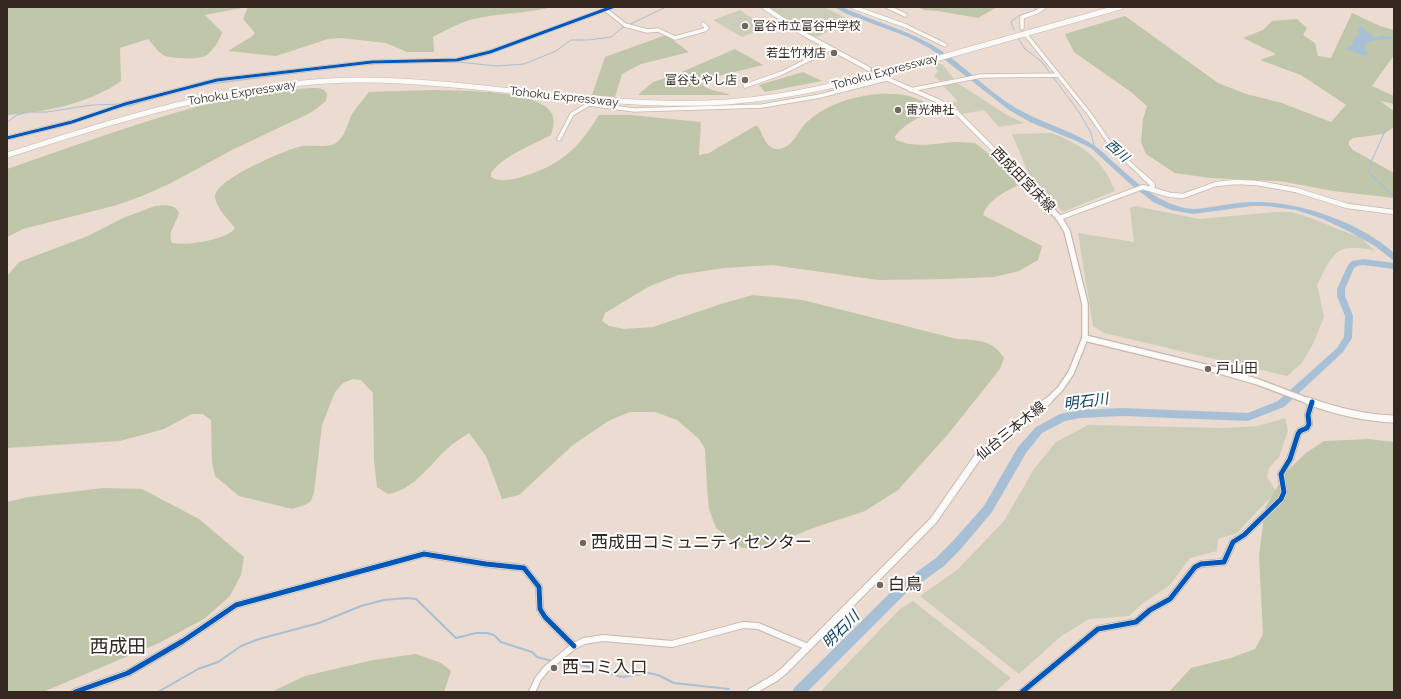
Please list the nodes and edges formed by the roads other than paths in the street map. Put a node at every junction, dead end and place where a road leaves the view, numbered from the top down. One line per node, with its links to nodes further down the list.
1 (612, 7): 8 (street)
2 (764, 7): 14 (main road)
3 (853, 7): 13 (street)
4 (888, 7): 9 (street)
5 (1044, 7): 11 (street)
6 (1107, 7): 15 (highway, Tohoku Expressway)
7 (1120, 7): 15 (highway, Tohoku Expressway)
8 (606, 10): 10 (street); 22 (street)
9 (905, 15)
10 (702, 24)
11 (1022, 28)
12 (1027, 36): 18 (street)
13 (946, 45)
14 (830, 49): 17 (main road); 20 (street)
15 (949, 53): 16 (highway, Tohoku Expressway)
16 (935, 57): 24 (highway, Tohoku Expressway); 25 (highway, Tohoku Expressway)
17 (869, 69)
18 (1058, 75): 21 (street); 26 (street)
19 (885, 78): 21 (main road, 西成田宮床線); 23 (street)
20 (745, 86)
21 (910, 90): 28 (main road, 西成田宮床線)
22 (7, 138)
23 (559, 139)
24 (7, 152)
25 (7, 155)
26 (1150, 189): 27 (street); 28 (street)
27 (1394, 212)
28 (1059, 218): 29 (main road, 西成田宮床線)
29 (1086, 338): 30 (main road); 33 (main road, 仙台三本木線)
30 (1310, 401): 31 (main road); 37 (street)
31 (1394, 419)
32 (574, 646): 33 (street); 34 (street); 35 (street)
33 (808, 647): 36 (main road, 仙台三本木線)
34 (75, 692)
35 (532, 692)
36 (751, 692)
37 (1022, 692)

